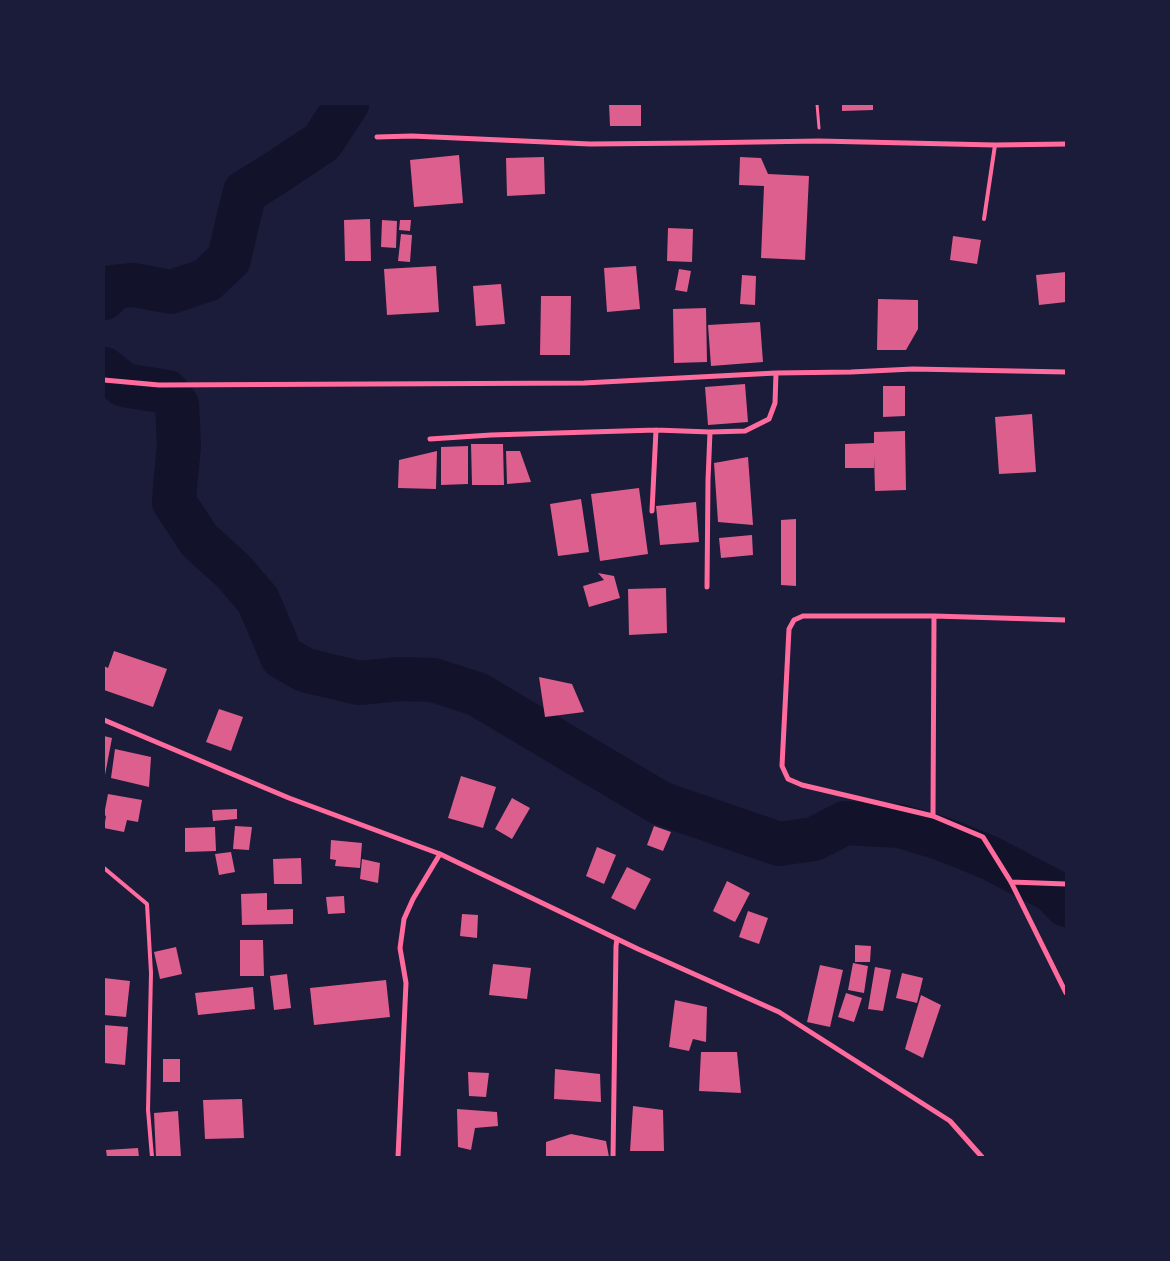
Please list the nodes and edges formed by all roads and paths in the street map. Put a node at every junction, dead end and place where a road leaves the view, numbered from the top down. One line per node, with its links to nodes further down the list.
1 (818, 104): 3 (path)
2 (376, 137): 3 (street)
3 (819, 140): 5 (street)
4 (1066, 144): 5 (street)
5 (995, 145): 6 (lane)
6 (984, 220)
7 (776, 372): 8 (street); 9 (street); 11 (street)
8 (1066, 372)
9 (105, 380)
10 (656, 430): 11 (street); 12 (street); 13 (street)
11 (710, 432): 14 (street)
12 (430, 439)
13 (652, 511)
14 (707, 586)
15 (934, 616): 16 (street); 18 (street); 18 (street)
16 (1066, 620)
17 (104, 720): 19 (street)
18 (933, 816): 21 (street)
19 (440, 854): 23 (street); 26 (street)
20 (104, 868): 25 (lane)
21 (1011, 882): 22 (street); 24 (street)
22 (1066, 884)
23 (618, 939): 27 (street); 28 (street)
24 (1066, 993)
25 (152, 1157)
26 (398, 1157)
27 (613, 1157)
28 (982, 1157)

